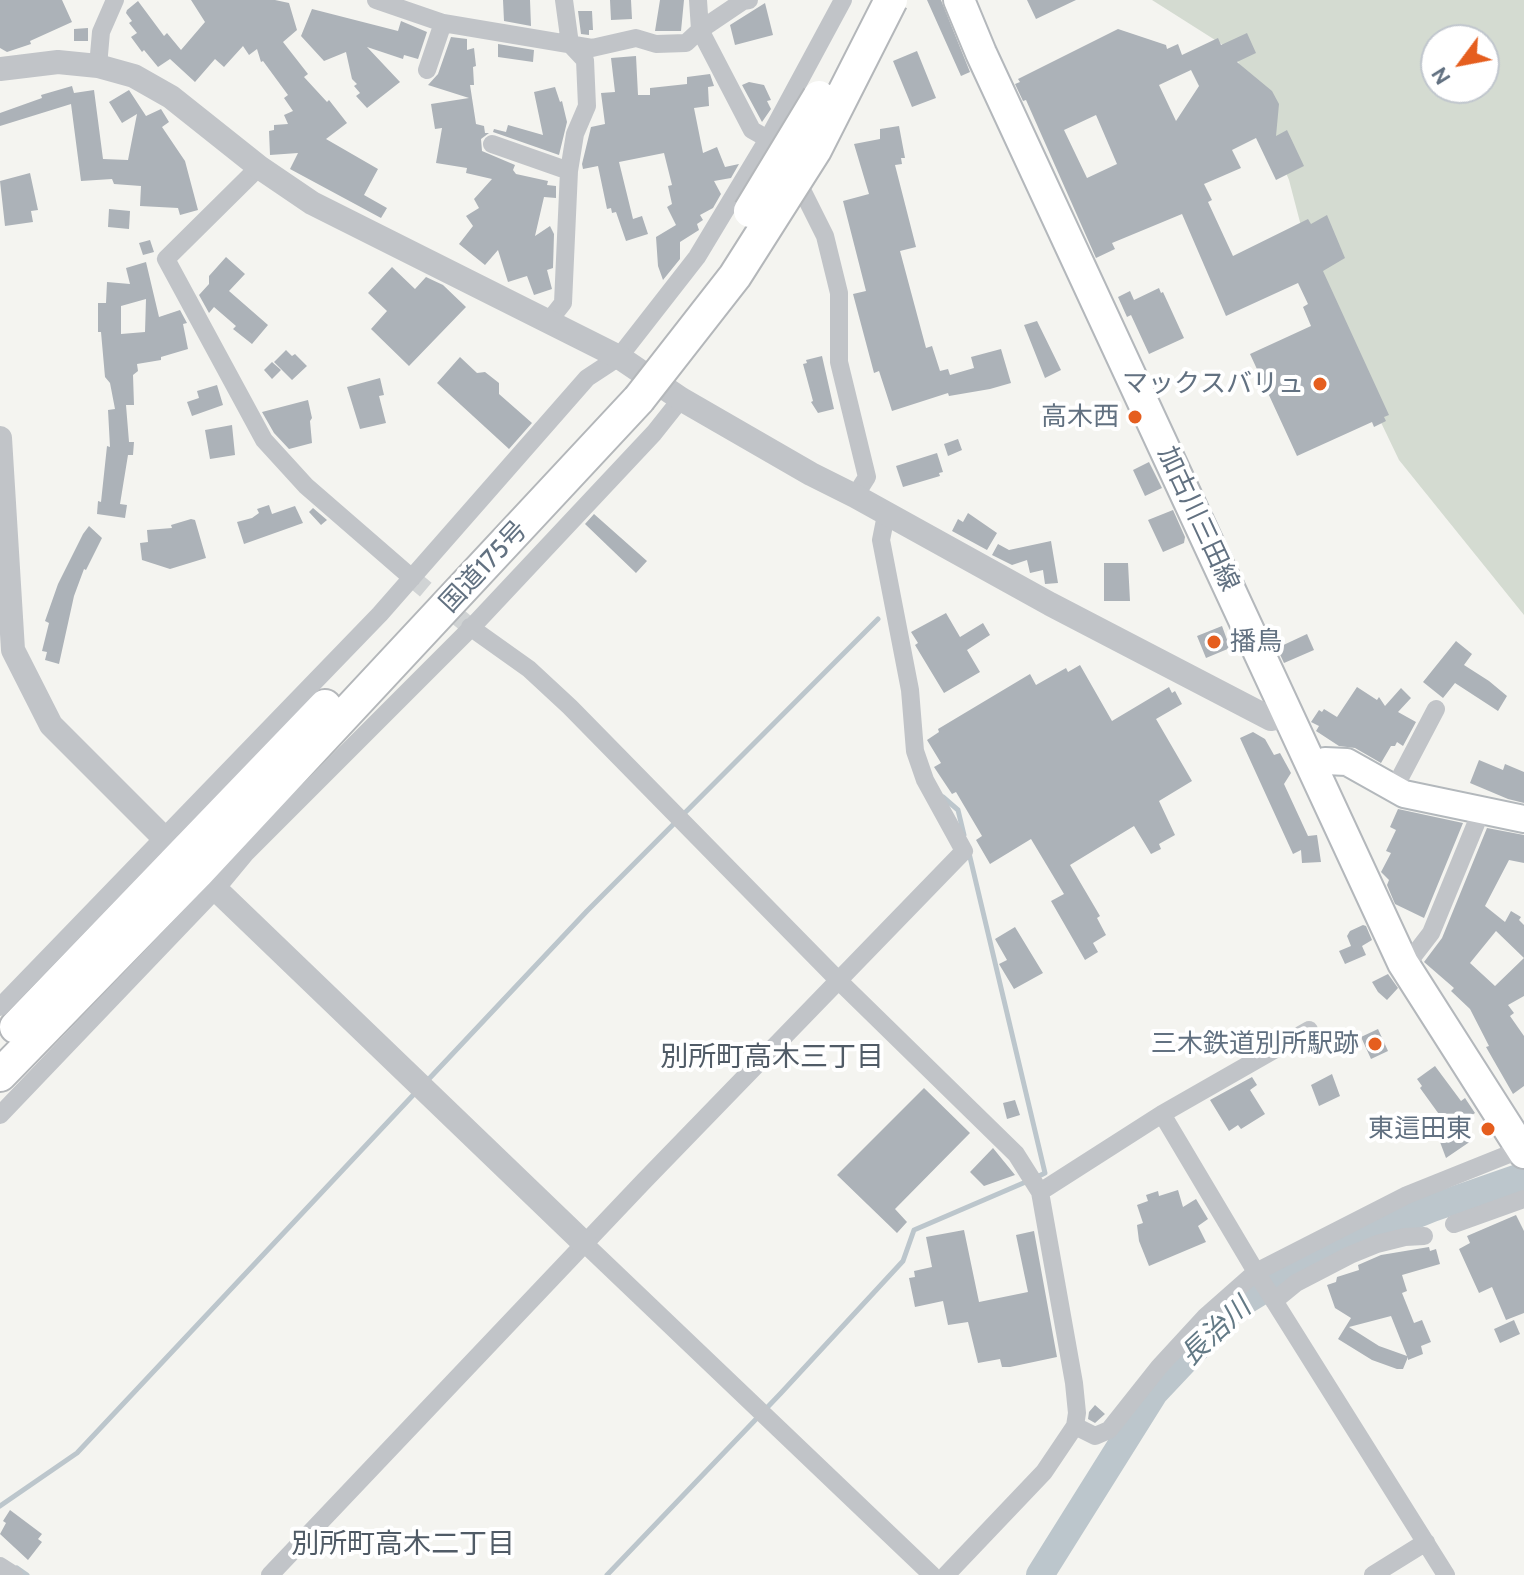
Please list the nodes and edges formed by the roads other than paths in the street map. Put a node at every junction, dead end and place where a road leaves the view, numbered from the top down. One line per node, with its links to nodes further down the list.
1 (115, 0): 13 (street)
2 (376, 0): 10 (street)
3 (564, 0): 12 (street)
4 (698, 0): 11 (street)
5 (749, 0): 11 (street)
6 (843, 0): 16 (street)
7 (871, 0): 21 (highway, 国道175号, bridge)
8 (891, 0): 21 (highway, 国道175号, bridge)
9 (959, 0): 30 (main road, 加古川三田線)
10 (443, 23): 12 (street); 15 (street)
11 (700, 30): 12 (street); 16 (street)
12 (570, 44): 19 (street)
13 (98, 66): 14 (street); 18 (street)
14 (0, 69)
15 (427, 70)
16 (768, 139): 21 (street); 24 (street)
17 (492, 144): 19 (street)
18 (259, 167): 20 (street); 26 (street)
19 (569, 171): 20 (street)
20 (548, 322): 21 (street)
21 (626, 382): 22 (street); 26 (street); 35 (highway, 国道175号)
22 (681, 399): 24 (street); 27 (street)
23 (0, 438): 28 (street)
24 (855, 496): 25 (street)
25 (886, 515): 30 (street); 37 (street)
26 (412, 578): 35 (street)
27 (471, 627): 35 (street); 37 (street)
28 (7, 652): 35 (street)
29 (1436, 709): 32 (street)
30 (1289, 715): 31 (main road, 加古川三田線)
31 (1313, 767): 32 (main road); 36 (main road, 加古川三田線)
32 (1394, 789): 33 (main road)
33 (1482, 809): 34 (main road); 36 (street)
34 (1524, 819)
35 (189, 863): 38 (street); 40 (highway, 国道175号); 41 (highway, 国道175号); 42 (street); 49 (street)
36 (1403, 963): 44 (main road, 加古川三田線)
37 (840, 982): 45 (street); 49 (street)
38 (0, 1007)
39 (1309, 1030): 43 (street)
40 (0, 1044)
41 (0, 1075)
42 (2, 1108)
43 (1162, 1114): 45 (street); 50 (street)
44 (1523, 1150): 50 (street)
45 (1040, 1192): 52 (street)
46 (1524, 1199): 47 (street)
47 (1454, 1224)
48 (1424, 1236): 51 (street)
49 (585, 1244): 56 (street); 57 (street)
50 (1256, 1272): 51 (street); 52 (street)
51 (1274, 1301): 53 (street)
52 (1075, 1426): 58 (street)
53 (1426, 1542): 59 (street); 60 (street)
54 (0, 1566): 55 (street)
55 (14, 1575)
56 (270, 1575)
57 (932, 1575)
58 (946, 1575)
59 (1373, 1575)
60 (1446, 1575)

